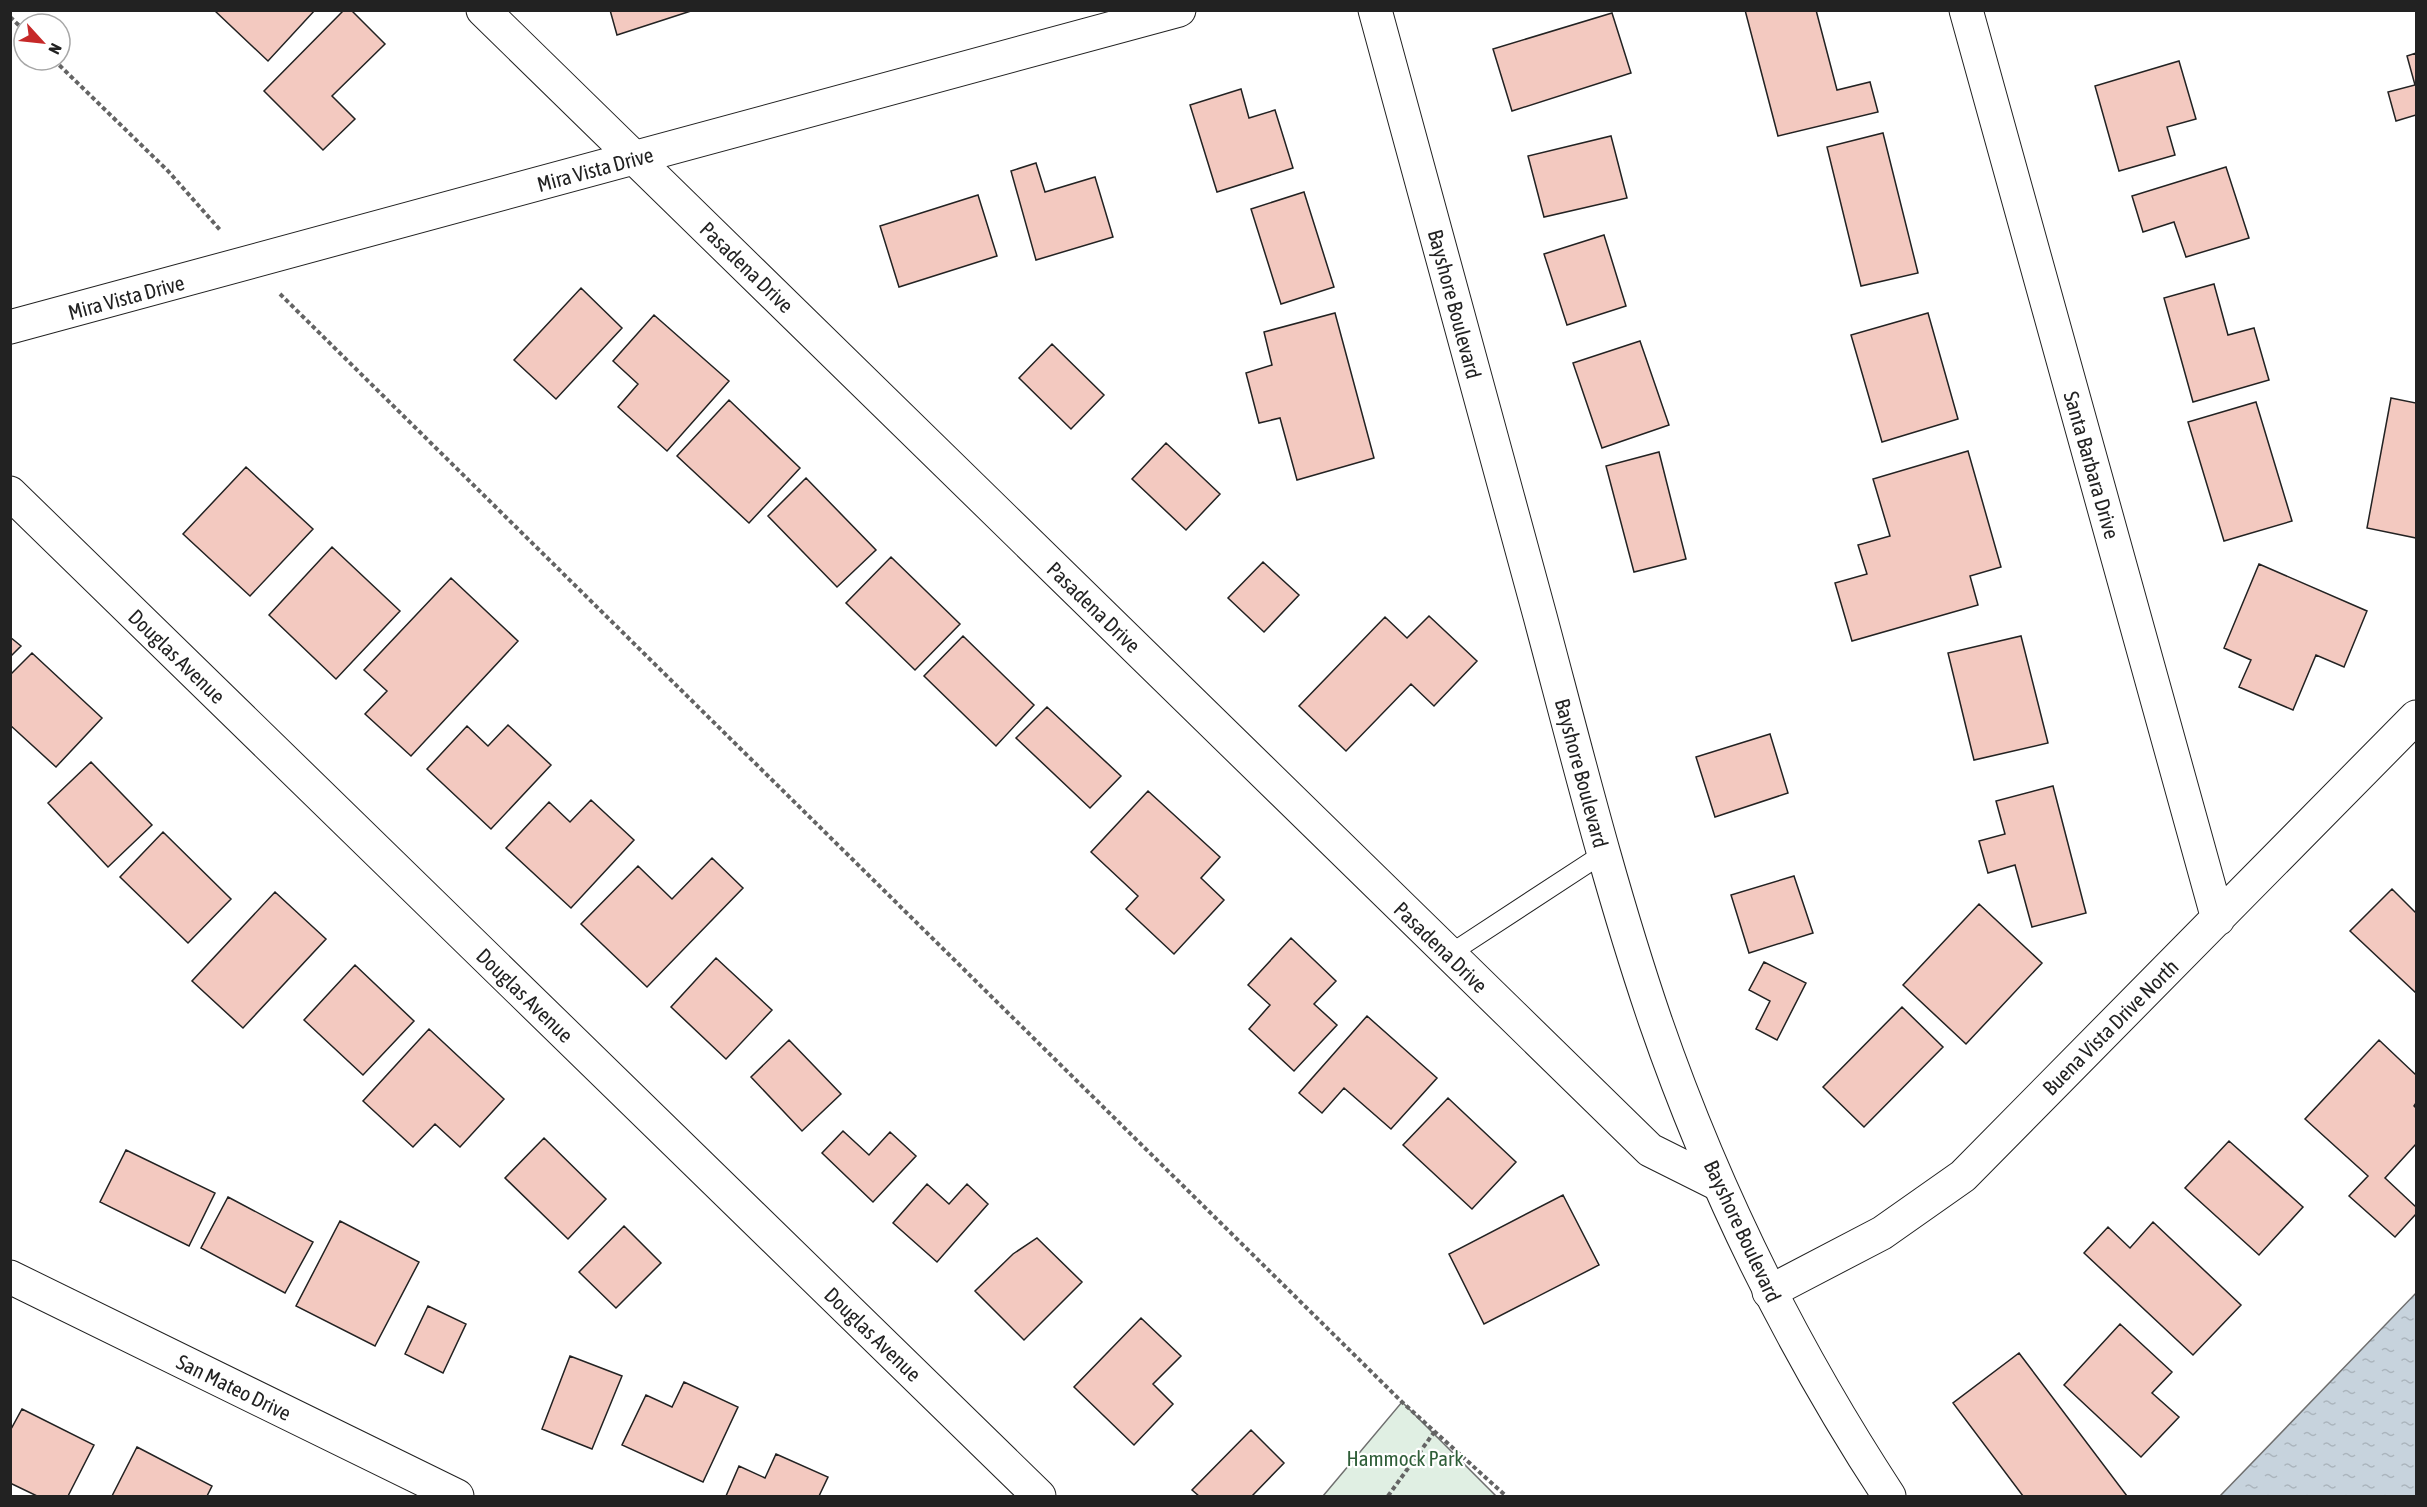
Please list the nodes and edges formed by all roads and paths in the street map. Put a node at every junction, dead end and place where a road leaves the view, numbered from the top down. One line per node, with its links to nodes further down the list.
1 (483, 10): 6 (street, Pasadena Drive)
2 (1179, 10): 6 (street, Mira Vista Drive)
3 (1375, 10): 11 (street, Bayshore Boulevard)
4 (1966, 10): 12 (street, Santa Barbara Drive)
5 (66, 72): 7 (path)
6 (635, 158): 7 (street, Mira Vista Drive); 13 (street, Pasadena Drive)
7 (250, 264): 8 (street, Mira Vista Drive); 17 (path)
8 (10, 327)
9 (10, 494): 19 (street, Douglas Avenue)
10 (2416, 717): 12 (street, Buena Vista Drive North)
11 (1604, 853): 13 (lane); 14 (street, Bayshore Boulevard)
12 (2218, 919): 16 (street, Buena Vista Drive North)
13 (1448, 955): 14 (street, Pasadena Drive)
14 (1718, 1184): 16 (street, Bayshore Boulevard)
15 (10, 1277): 18 (street, San Mateo Drive)
16 (1769, 1292): 22 (street, Bayshore Boulevard)
17 (1435, 1431): 20 (path); 21 (path)
18 (457, 1497)
19 (1039, 1497)
20 (1388, 1497)
21 (1506, 1497)
22 (1889, 1497)

